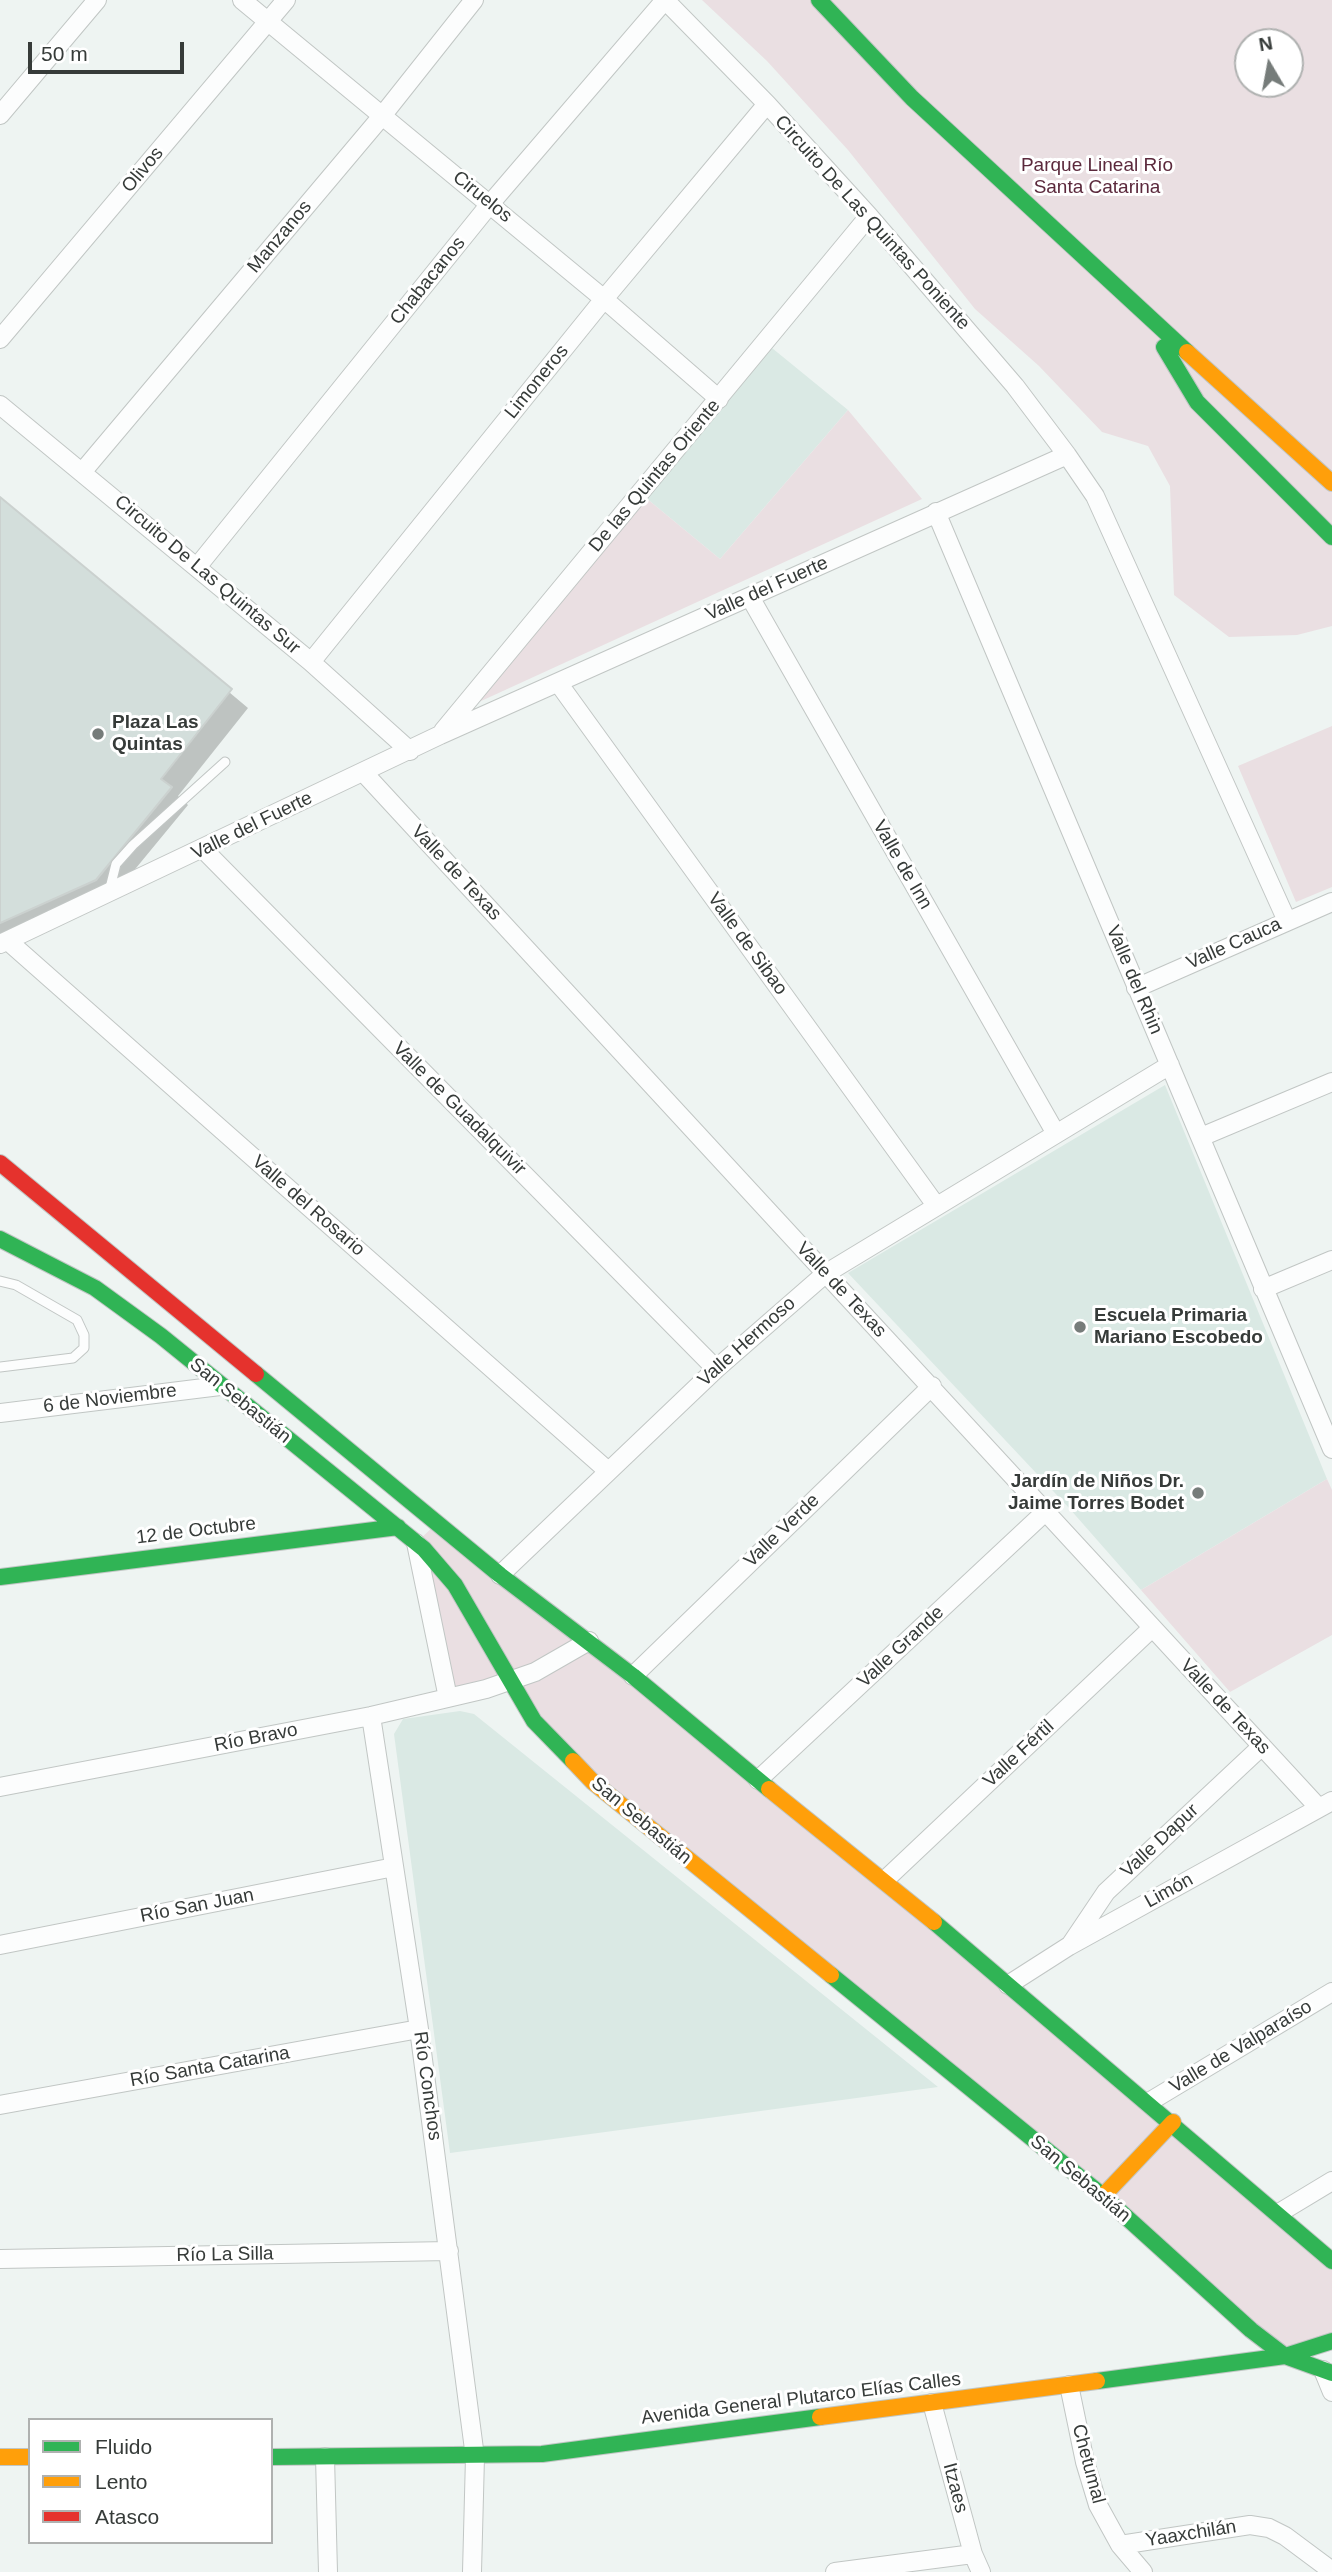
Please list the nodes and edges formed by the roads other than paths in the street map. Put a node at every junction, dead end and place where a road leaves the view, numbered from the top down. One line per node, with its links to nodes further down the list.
1 (97, 0): 9 (street)
2 (242, 0): 7 (street, Ciruelos)
3 (286, 0): 7 (street, Olivos)
4 (474, 0): 10 (street, Manzanos)
5 (665, 0): 8 (street, Circuito De Las Quintas Poniente); 11 (street, Chabacanos)
6 (819, 0): 14 (main road)
7 (268, 22): 10 (street, Ciruelos); 15 (street, Olivos)
8 (767, 104): 12 (street, Circuito De Las Quintas Poniente); 13 (street, Limoneros)
9 (0, 115)
10 (382, 116): 11 (street, Ciruelos); 19 (street, Manzanos)
11 (490, 204): 13 (street, Ciruelos); 23 (street, Chabacanos)
12 (869, 216): 16 (street, De las Quintas Oriente); 18 (street, Circuito De Las Quintas Poniente)
13 (604, 299): 16 (street, Ciruelos); 25 (street, Limoneros)
14 (1142, 312): 20 (main road); 22 (main road)
15 (0, 339)
16 (719, 399): 27 (street, De las Quintas Oriente)
17 (0, 405): 19 (street, Circuito De Las Quintas Sur)
18 (1067, 455): 21 (street, Valle del Fuerte); 34 (street)
19 (83, 471): 23 (street, Circuito De Las Quintas Sur)
20 (1332, 483)
21 (936, 512): 24 (street, Valle del Fuerte); 36 (street, Valle del Rhin)
22 (1332, 537)
23 (197, 567): 25 (street, Circuito De Las Quintas Sur)
24 (750, 597): 26 (street, Valle del Fuerte); 39 (street, Valle de Inn)
25 (312, 662): 28 (street, Circuito De Las Quintas Sur)
26 (559, 684): 27 (street, Valle del Fuerte); 42 (street, Valle de Sibao)
27 (440, 735): 28 (street, Valle del Fuerte)
28 (410, 751): 30 (street, Valle del Fuerte)
29 (225, 762): 32 (lane)
30 (363, 772): 31 (street, Valle del Fuerte); 45 (street, Valle de Texas)
31 (203, 849): 32 (street, Valle del Fuerte); 49 (street, Valle de Guadalquivir)
32 (108, 894): 35 (street, Valle del Fuerte)
33 (1332, 902): 34 (street, Valle Cauca)
34 (1287, 921): 36 (street, Valle Cauca)
35 (4, 943): 54 (street, Valle del Rosario)
36 (1136, 988): 37 (street, Valle del Rhin)
37 (1170, 1065): 39 (street, Valle Hermoso); 40 (street, Valle del Rhin)
38 (1332, 1082): 40 (street)
39 (1055, 1132): 42 (street, Valle Hermoso)
40 (1201, 1137): 47 (street, Valle del Rhin)
41 (0, 1163): 58 (main road, San Sebastián)
42 (935, 1204): 45 (street, Valle Hermoso)
43 (0, 1239): 50 (main road, San Sebastián)
44 (1332, 1259): 47 (street)
45 (825, 1273): 49 (street, Valle Hermoso); 51 (street, Valle de Texas)
46 (0, 1281): 48 (lane)
47 (1263, 1289): 53 (street, Valle del Rhin)
48 (0, 1367)
49 (716, 1369): 54 (street, Valle Hermoso)
50 (220, 1386): 52 (street, 6 de Noviembre); 56 (main road, San Sebastián)
51 (932, 1387): 55 (street, Valle de Texas); 62 (street, Valle Verde)
52 (0, 1413)
53 (1330, 1441)
54 (607, 1471): 58 (street, Valle Hermoso)
55 (1044, 1513): 60 (street, Valle de Texas); 67 (street, Valle Grande)
56 (398, 1527): 57 (main road, San Sebastián); 59 (main road, 12 de Octubre)
57 (416, 1543): 63 (main road, San Sebastián); 64 (street)
58 (500, 1575): 61 (main road, San Sebastián)
59 (0, 1577)
60 (1152, 1629): 66 (street, Valle de Texas); 71 (street, Valle Fértil)
61 (589, 1641): 62 (main road, San Sebastián); 63 (street, Río Bravo)
62 (633, 1676): 67 (main road, San Sebastián)
63 (510, 1682): 64 (street, Río Bravo); 81 (main road, San Sebastián)
64 (447, 1698): 65 (street, Río Bravo)
65 (371, 1716): 68 (street, Río Bravo); 70 (street, Río Conchos)
66 (1262, 1746): 69 (street, Valle de Texas); 73 (street, Valle Dapur)
67 (758, 1780): 71 (main road, San Sebastián)
68 (0, 1787)
69 (1325, 1805): 73 (street, Limón)
70 (394, 1867): 72 (street, Río San Juan); 76 (street, Río Conchos)
71 (885, 1880): 74 (main road, San Sebastián)
72 (0, 1945)
73 (1069, 1946): 74 (street, Limón)
74 (1008, 1985): 77 (main road, San Sebastián)
75 (1332, 1992): 77 (street, Valle de Valparaíso)
76 (419, 2029): 78 (street, Río Santa Catarina); 83 (street, Río Conchos)
77 (1149, 2102): 79 (main road, San Sebastián)
78 (0, 2105)
79 (1173, 2123): 81 (main road); 82 (main road, San Sebastián)
80 (1332, 2181): 82 (street)
81 (1103, 2196): 87 (main road, San Sebastián)
82 (1279, 2213): 85 (main road, San Sebastián)
83 (449, 2251): 84 (street, Río La Silla); 96 (street, Río Conchos)
84 (0, 2259)
85 (1332, 2260)
86 (1332, 2341): 87 (main road, Avenida General Plutarco Elías Calles)
87 (1285, 2357): 88 (main road, San Sebastián); 89 (main road, Avenida General Plutarco Elías Calles)
88 (1328, 2372): 90 (street, San Sebastián)
89 (1069, 2385): 91 (main road, Avenida General Plutarco Elías Calles); 97 (street, Chetumal)
90 (1332, 2392)
91 (932, 2403): 96 (main road, Avenida General Plutarco Elías Calles); 98 (street, Itzaes)
92 (0, 2457): 93 (main road)
93 (28, 2457)
94 (273, 2457): 95 (main road, Avenida General Plutarco Elías Calles)
95 (325, 2457): 96 (main road, Avenida General Plutarco Elías Calles); 100 (street)
96 (475, 2457): 101 (street, Río Conchos)
97 (1120, 2545): 99 (street, Yaaxchilán); 104 (street, Chetumal)
98 (973, 2554): 102 (street); 103 (street, Itzaes)
99 (1332, 2571)
100 (328, 2572)
101 (472, 2572)
102 (835, 2572)
103 (981, 2572)
104 (1143, 2572)

